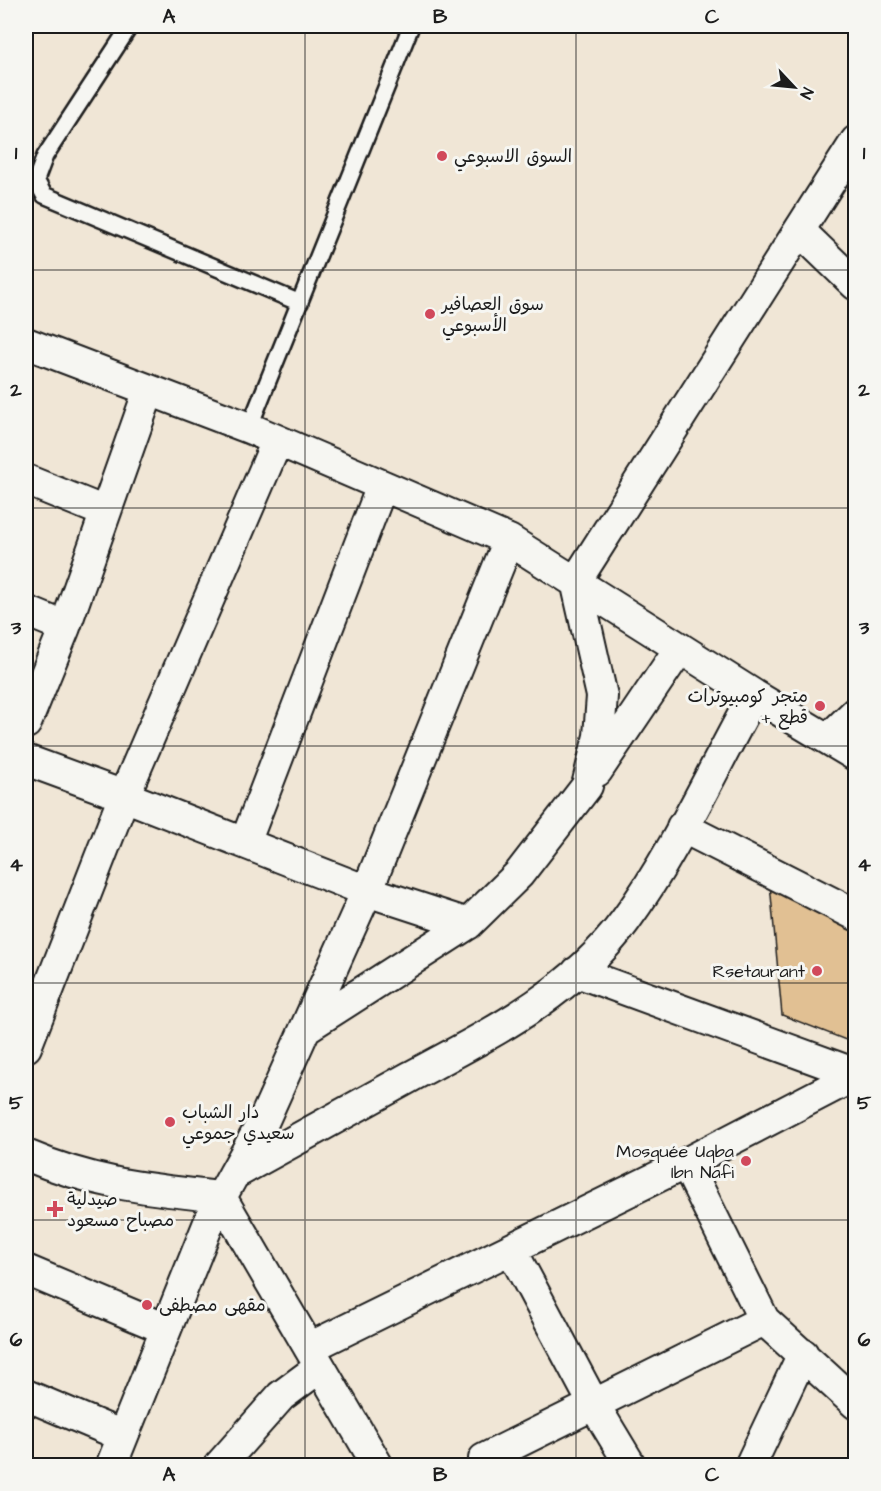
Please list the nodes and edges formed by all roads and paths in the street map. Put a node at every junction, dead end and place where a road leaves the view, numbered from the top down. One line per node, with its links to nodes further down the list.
1 (130, 26): 6 (lane)
2 (411, 26): 6 (lane)
3 (855, 141): 4 (street)
4 (800, 231): 5 (street); 15 (street)
5 (855, 285)
6 (300, 303): 9 (lane)
7 (26, 343): 8 (street)
8 (149, 390): 9 (street); 13 (street)
9 (249, 428): 10 (street)
10 (277, 441): 12 (street); 26 (street)
11 (26, 480): 13 (street)
12 (382, 486): 14 (street); 28 (street)
13 (105, 512): 17 (street)
14 (509, 540): 15 (street); 29 (street)
15 (576, 581): 18 (street); 25 (street)
16 (26, 611): 17 (street)
17 (65, 627): 21 (street)
18 (680, 648): 19 (street); 25 (street)
19 (754, 695): 22 (street); 27 (street)
20 (855, 712): 22 (street)
21 (26, 723)
22 (828, 739): 23 (street)
23 (855, 756)
24 (26, 760): 26 (street)
25 (587, 786): 31 (street)
26 (124, 796): 28 (street); 34 (street)
27 (682, 827): 30 (street); 32 (street)
28 (245, 843): 29 (street)
29 (367, 891): 31 (street); 33 (street)
30 (855, 915)
31 (468, 924): 33 (street)
32 (578, 972): 35 (street); 38 (street)
33 (306, 1028): 38 (street)
34 (28, 1034)
35 (855, 1074): 37 (street)
36 (26, 1155): 38 (street)
37 (686, 1162): 39 (street); 41 (street)
38 (228, 1185): 42 (street); 44 (street)
39 (511, 1249): 44 (street); 46 (street)
40 (26, 1270): 42 (street)
41 (764, 1320): 43 (street); 46 (street)
42 (166, 1329): 48 (street)
43 (803, 1354): 47 (street); 54 (street)
44 (315, 1358): 51 (street); 52 (street)
45 (26, 1395): 48 (street)
46 (593, 1403): 49 (street); 53 (street)
47 (855, 1404)
48 (123, 1436): 50 (street)
49 (484, 1459)
50 (111, 1466)
51 (219, 1466)
52 (378, 1466)
53 (631, 1466)
54 (750, 1466)

